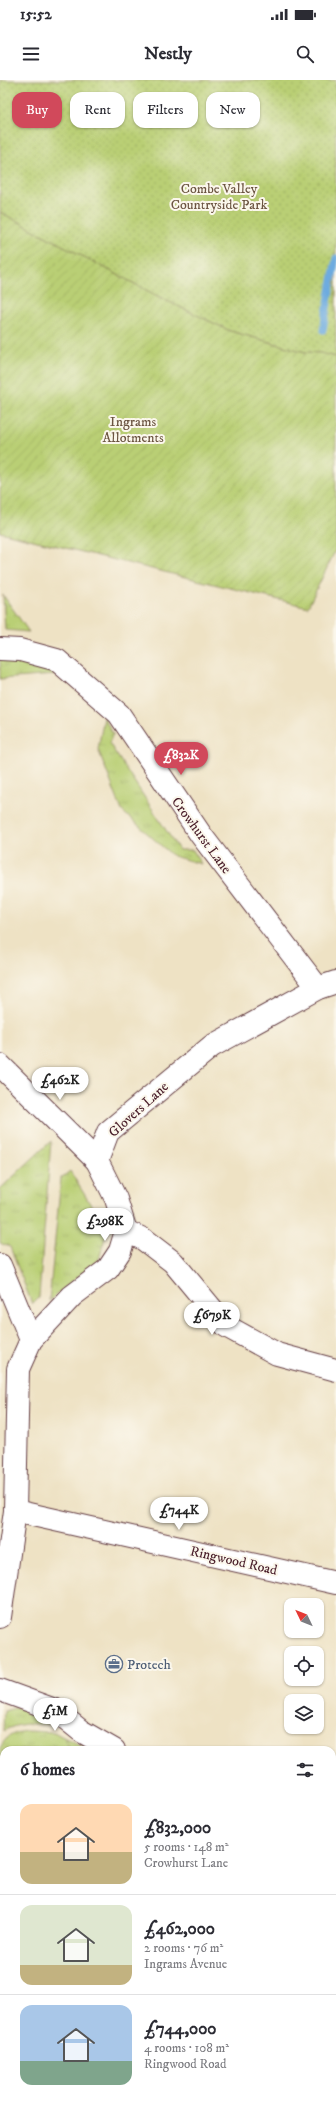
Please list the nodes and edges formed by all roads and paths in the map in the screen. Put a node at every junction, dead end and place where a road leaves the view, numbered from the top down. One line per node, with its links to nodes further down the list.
1 (0, 648): 2 (street, Crowhurst Lane)
2 (327, 985): 4 (street, Glovers Lane)
3 (0, 1065): 4 (street)
4 (97, 1161): 5 (street)
5 (126, 1231): 7 (street); 8 (street)
6 (0, 1265): 7 (street)
7 (31, 1340): 9 (street)
8 (336, 1370)
9 (15, 1511): 10 (street, Ringwood Road); 11 (street)
10 (336, 1583)
11 (0, 1617)
12 (0, 1690): 13 (street)
13 (107, 1746)

